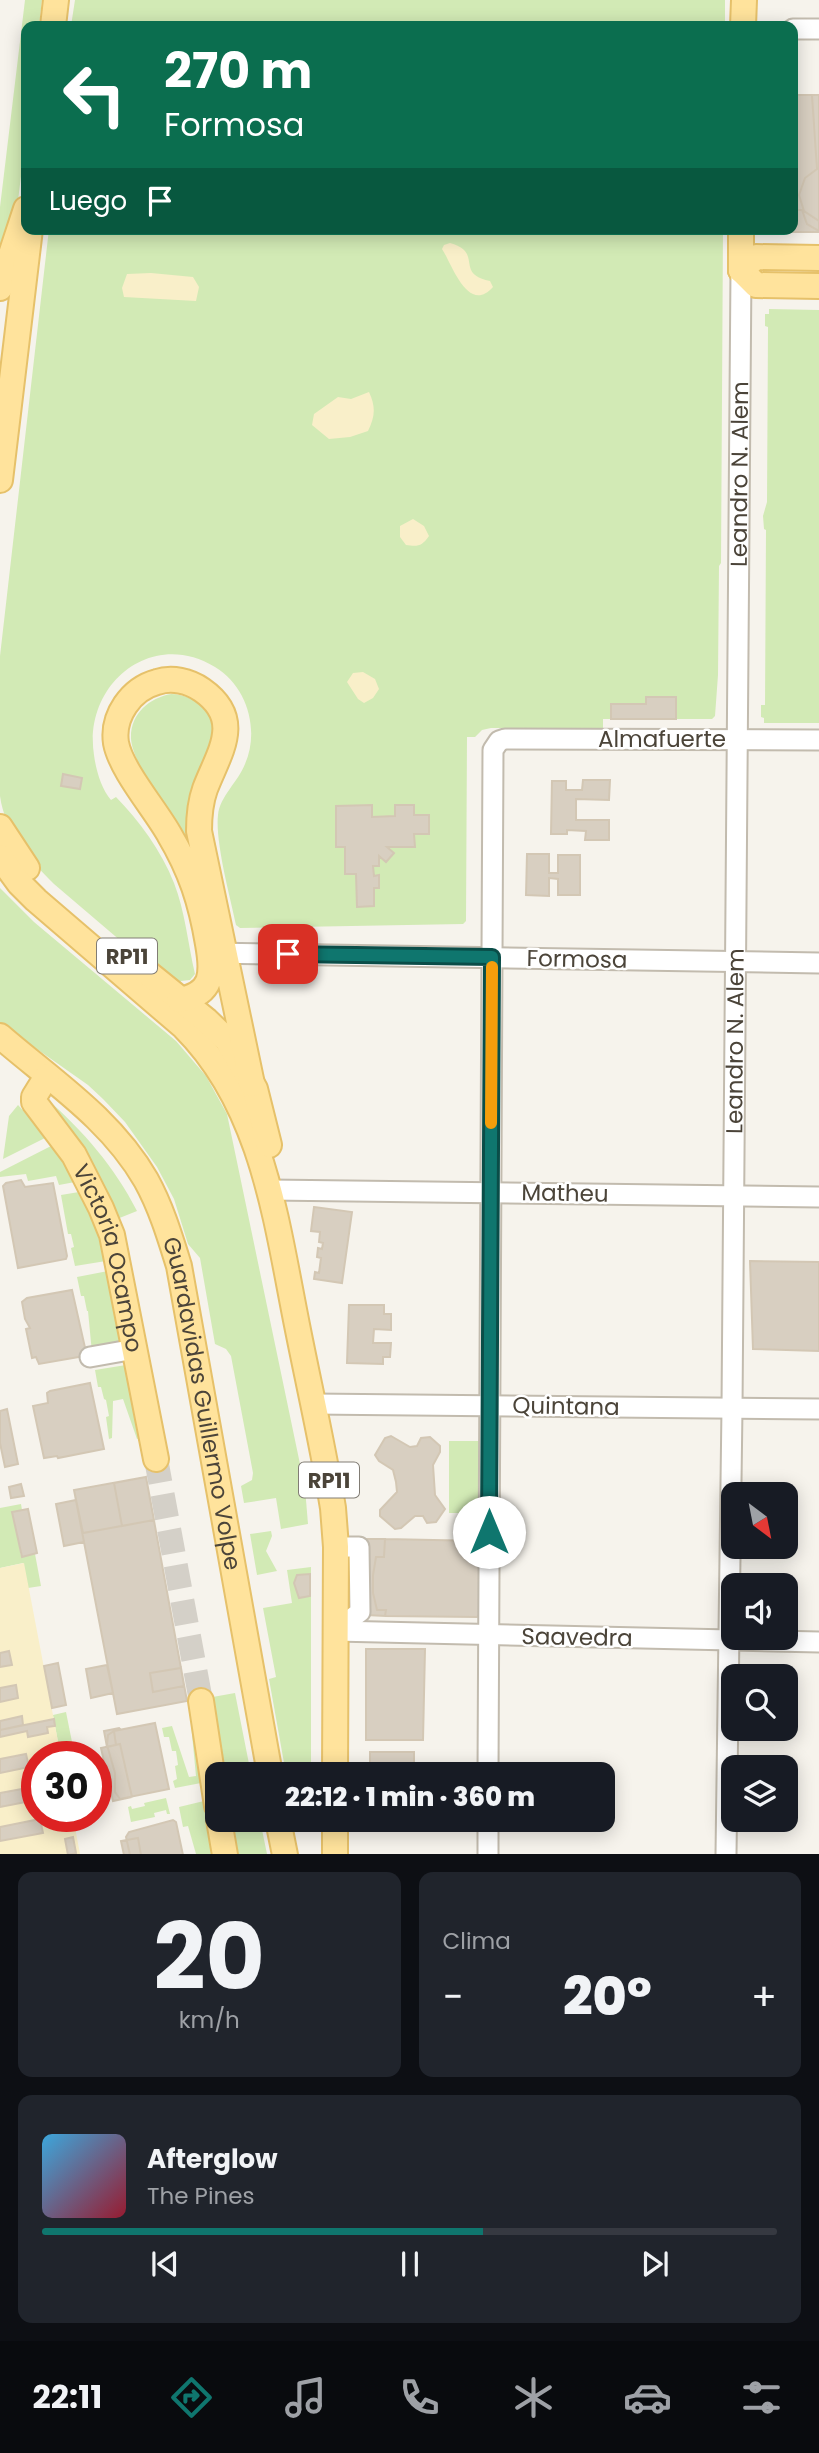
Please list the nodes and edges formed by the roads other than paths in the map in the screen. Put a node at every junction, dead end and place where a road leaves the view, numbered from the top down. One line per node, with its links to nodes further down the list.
1 (56, 0): 3 (main road)
2 (744, 0): 4 (main road)
3 (54, 21)
4 (743, 21)
5 (798, 29): 6 (street)
6 (819, 29)
7 (21, 224): 13 (main road)
8 (29, 235): 14 (main road)
9 (741, 235): 11 (main road, Leandro N. Alem)
10 (819, 258): 11 (main road)
11 (741, 270): 12 (main road); 16 (street, Leandro N. Alem)
12 (819, 286)
13 (0, 288)
14 (4, 411): 15 (main road)
15 (0, 480)
16 (737, 740): 17 (street, Almafuerte); 21 (street, Almafuerte); 22 (street, Leandro N. Alem)
17 (819, 740)
18 (0, 827): 24 (main road, RP11)
19 (0, 857): 29 (main road, RP11)
20 (217, 953): 20 (main road); 21 (street, Formosa); 24 (main road); 28 (main road)
21 (492, 957): 22 (street, Formosa); 30 (street)
22 (736, 962): 23 (street, Formosa); 31 (street, Leandro N. Alem)
23 (819, 963)
24 (179, 1000): 28 (main road, RP11)
25 (0, 1036): 27 (main road, Guardavidas Guillermo Volpe)
26 (0, 1049): 27 (main road, Guardavidas Guillermo Volpe)
27 (47, 1076): 33 (main road, Victoria Ocampo); 49 (main road, Guardavidas Guillermo Volpe)
28 (252, 1084): 29 (main road, RP11)
29 (270, 1190): 30 (street, Matheu); 35 (main road, RP11)
30 (491, 1192): 31 (street, Matheu); 36 (street)
31 (734, 1196): 32 (street, Matheu); 37 (street, Leandro N. Alem)
32 (819, 1197)
33 (135, 1349): 34 (street); 39 (main road, Victoria Ocampo)
34 (90, 1357)
35 (313, 1404): 36 (street, Quintana); 41 (main road, RP11)
36 (490, 1405): 37 (street, Quintana); 42 (street)
37 (732, 1408): 38 (street, Quintana); 40 (street, Leandro N. Alem)
38 (819, 1409)
39 (156, 1459)
40 (730, 1573)
41 (335, 1631): 42 (street, Saavedra); 50 (main road, RP11)
42 (489, 1634): 43 (street, Saavedra); 51 (street)
43 (721, 1640)
44 (798, 1642): 45 (street, Saavedra)
45 (819, 1642)
46 (729, 1650): 60 (street, Leandro N. Alem)
47 (201, 1701): 48 (main road)
48 (210, 1762)
49 (268, 1762)
50 (335, 1762)
51 (488, 1762)
52 (221, 1832): 56 (main road)
53 (280, 1832): 57 (main road)
54 (335, 1832): 58 (main road)
55 (488, 1832): 59 (street)
56 (225, 1854)
57 (285, 1854)
58 (335, 1854)
59 (488, 1854)
60 (726, 1854)

